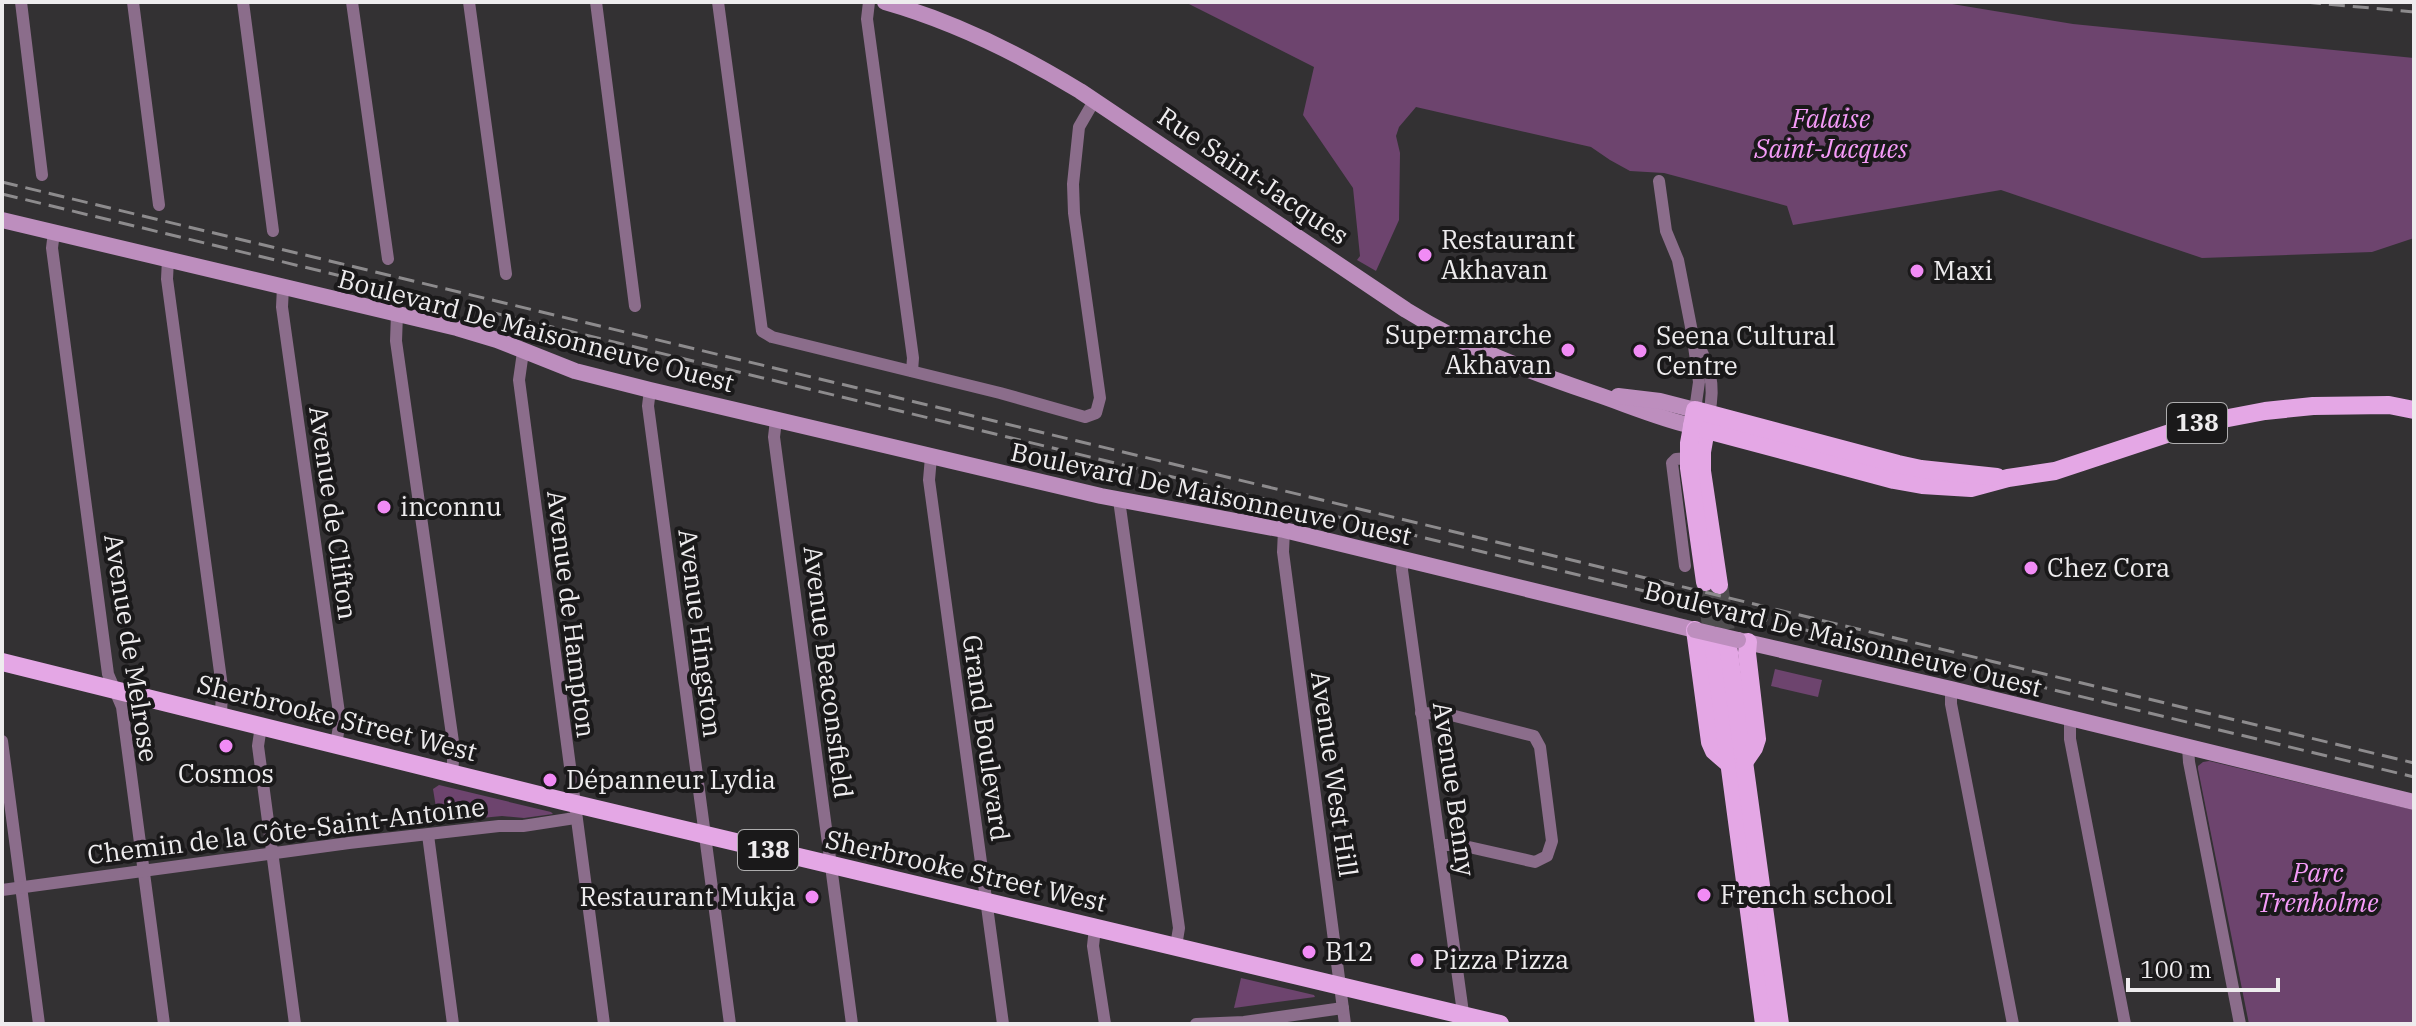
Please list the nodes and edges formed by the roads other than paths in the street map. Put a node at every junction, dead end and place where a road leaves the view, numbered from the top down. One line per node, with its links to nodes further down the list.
1 (21, 2): 11 (street)
2 (133, 2): 13 (street)
3 (243, 2): 15 (street)
4 (352, 2): 18 (street)
5 (469, 2): 19 (street)
6 (596, 2): 21 (street)
7 (718, 2): 24 (street)
8 (869, 2): 24 (street)
9 (885, 2): 10 (street, Rue Saint-Jacques)
10 (1094, 101): 24 (street); 30 (street, Rue Saint-Jacques)
11 (42, 175)
12 (1659, 181): 30 (street)
13 (159, 205)
14 (2, 220): 16 (street, Boulevard De Maisonneuve Ouest)
15 (273, 231)
16 (54, 232): 17 (street, Boulevard De Maisonneuve Ouest); 41 (street, Avenue de Melrose)
17 (168, 259): 20 (street, Boulevard De Maisonneuve Ouest); 43 (street)
18 (388, 259)
19 (506, 274)
20 (283, 287): 22 (street, Boulevard De Maisonneuve Ouest); 47 (street, Avenue de Clifton)
21 (635, 306)
22 (397, 314): 23 (street, Boulevard De Maisonneuve Ouest); 50 (street)
23 (523, 352): 25 (street, Boulevard De Maisonneuve Ouest); 52 (street, Avenue de Hampton)
24 (912, 371)
25 (650, 390): 29 (street, Boulevard De Maisonneuve Ouest); 54 (street, Avenue Hingston)
26 (2414, 399): 27 (main road, Rue Saint-Jacques / 138)
27 (2393, 405): 28 (main road, Rue Saint-Jacques / 138); 30 (main road, Rue Saint-Jacques / 138)
28 (2414, 410)
29 (776, 420): 31 (street, Boulevard De Maisonneuve Ouest); 57 (street, Avenue Beaconsfield)
30 (1701, 420): 32 (main road); 32 (main road)
31 (931, 457): 33 (street, Boulevard De Maisonneuve Ouest); 61 (street, Grand Boulevard)
32 (1689, 458): 36 (street)
33 (1119, 500): 34 (street, Boulevard De Maisonneuve Ouest); 63 (street)
34 (1284, 530): 35 (street, Boulevard De Maisonneuve Ouest); 64 (street, Avenue West Hill)
35 (1403, 559): 37 (street, Boulevard De Maisonneuve Ouest); 42 (street, Avenue Benny)
36 (1685, 566)
37 (1695, 630): 38 (street, Boulevard De Maisonneuve Ouest, bridge); 49 (main road)
38 (1732, 642): 40 (street, Boulevard De Maisonneuve Ouest); 49 (main road); 49 (main road)
39 (2, 662): 41 (main road, Sherbrooke Street West / 138)
40 (1951, 689): 44 (street, Boulevard De Maisonneuve Ouest); 82 (street)
41 (115, 690): 43 (main road, Sherbrooke Street West / 138); 58 (street, Avenue de Melrose)
42 (1421, 713): 55 (street, Avenue Benny); 55 (street)
43 (221, 716): 45 (main road, Sherbrooke Street West / 138)
44 (2070, 719): 48 (street, Boulevard De Maisonneuve Ouest); 83 (street)
45 (261, 726): 47 (main road, Sherbrooke Street West / 138); 56 (street)
46 (2, 741): 59 (street)
47 (336, 745): 50 (main road, Sherbrooke Street West / 138)
48 (2188, 747): 51 (street, Boulevard De Maisonneuve Ouest); 84 (street)
49 (1737, 763): 80 (main road); 81 (main road)
50 (452, 773): 52 (main road, Sherbrooke Street West / 138)
51 (2414, 802)
52 (575, 811): 53 (street, Chemin de la Côte-Saint-Antoine); 54 (main road, Sherbrooke Street West / 138); 72 (street, Avenue de Hampton)
53 (428, 835): 56 (street, Chemin de la Côte-Saint-Antoine); 71 (street)
54 (704, 835): 57 (main road, Sherbrooke Street West / 138); 73 (street, Avenue Hingston)
55 (1440, 845): 66 (street, Avenue Benny)
56 (273, 853): 58 (street, Chemin de la Côte-Saint-Antoine); 70 (street)
57 (831, 866): 61 (main road, Sherbrooke Street West / 138); 74 (street, Avenue Beaconsfield)
58 (143, 871): 59 (street, Chemin de la Côte-Saint-Antoine); 69 (street, Avenue de Melrose)
59 (21, 887): 60 (street, Chemin de la Côte-Saint-Antoine); 68 (street)
60 (2, 890)
61 (986, 902): 62 (main road, Sherbrooke Street West / 138); 75 (street, Grand Boulevard)
62 (1095, 928): 63 (main road, Sherbrooke Street West / 138); 76 (street)
63 (1176, 946): 64 (main road, Sherbrooke Street West / 138)
64 (1340, 986): 65 (street, Avenue West Hill); 66 (main road, Sherbrooke Street West / 138)
65 (1343, 1008): 67 (street); 78 (street, Avenue West Hill)
66 (1464, 1020): 79 (main road, Sherbrooke Street West / 138)
67 (1225, 1023): 77 (street)
68 (39, 1024)
69 (164, 1024)
70 (295, 1024)
71 (453, 1024)
72 (604, 1024)
73 (730, 1024)
74 (852, 1024)
75 (1003, 1024)
76 (1105, 1024)
77 (1196, 1024)
78 (1345, 1024)
79 (1500, 1024)
80 (1764, 1024)
81 (1780, 1024)
82 (2013, 1024)
83 (2125, 1024)
84 (2240, 1024)

